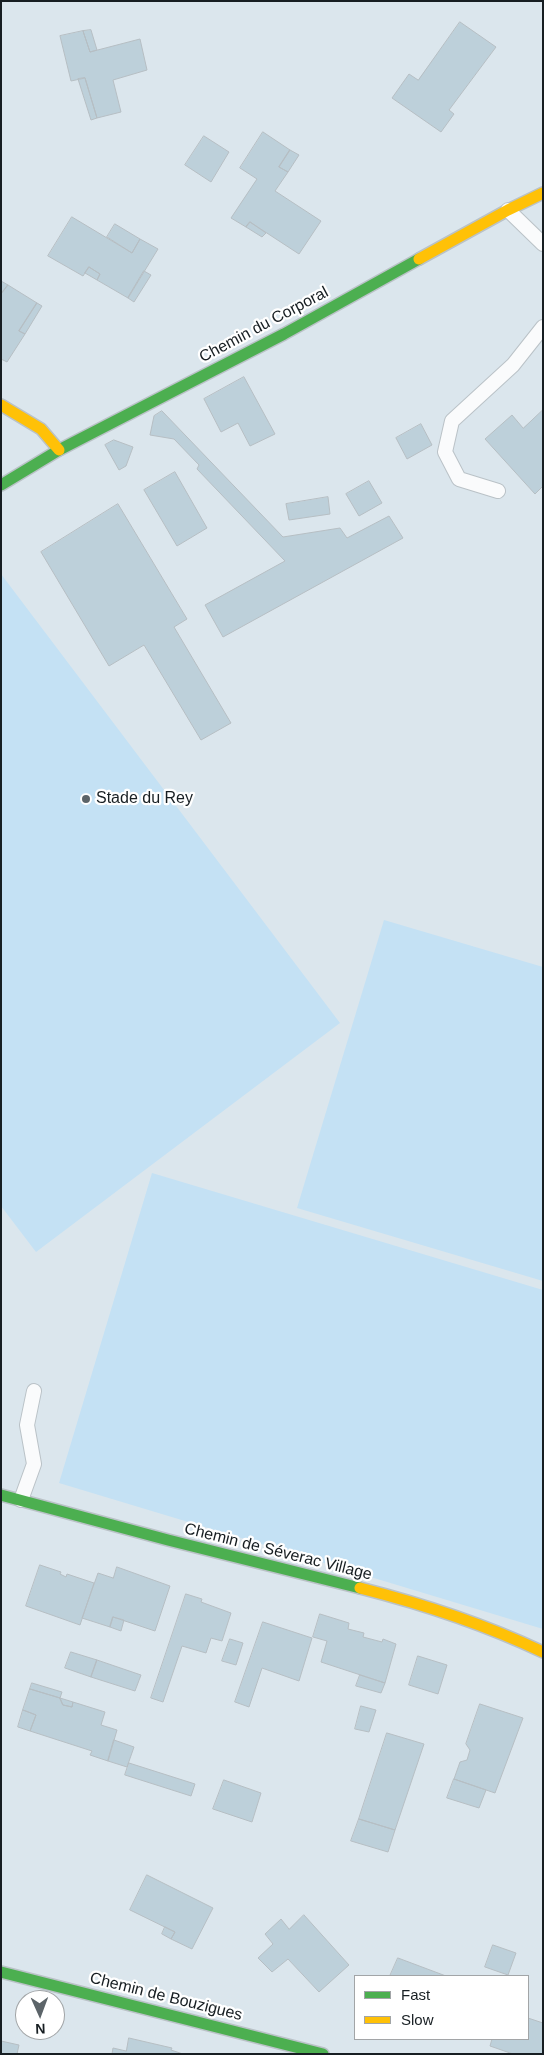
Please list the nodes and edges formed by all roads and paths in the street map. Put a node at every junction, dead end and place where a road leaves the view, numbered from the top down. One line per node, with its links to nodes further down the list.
1 (543, 193): 2 (street, Chemin du Corporal)
2 (508, 210): 3 (lane); 6 (street, Chemin du Corporal)
3 (543, 244)
4 (543, 327): 8 (lane)
5 (1, 405): 6 (street)
6 (59, 450): 7 (street, Chemin du Corporal)
7 (1, 485)
8 (498, 491)
9 (34, 1391): 11 (lane)
10 (1, 1495): 11 (street, Chemin de Séverac Village)
11 (21, 1500): 12 (street, Chemin de Séverac Village)
12 (543, 1652)
13 (1, 1972): 14 (street, Chemin de Bouzigues)
14 (323, 2054)

